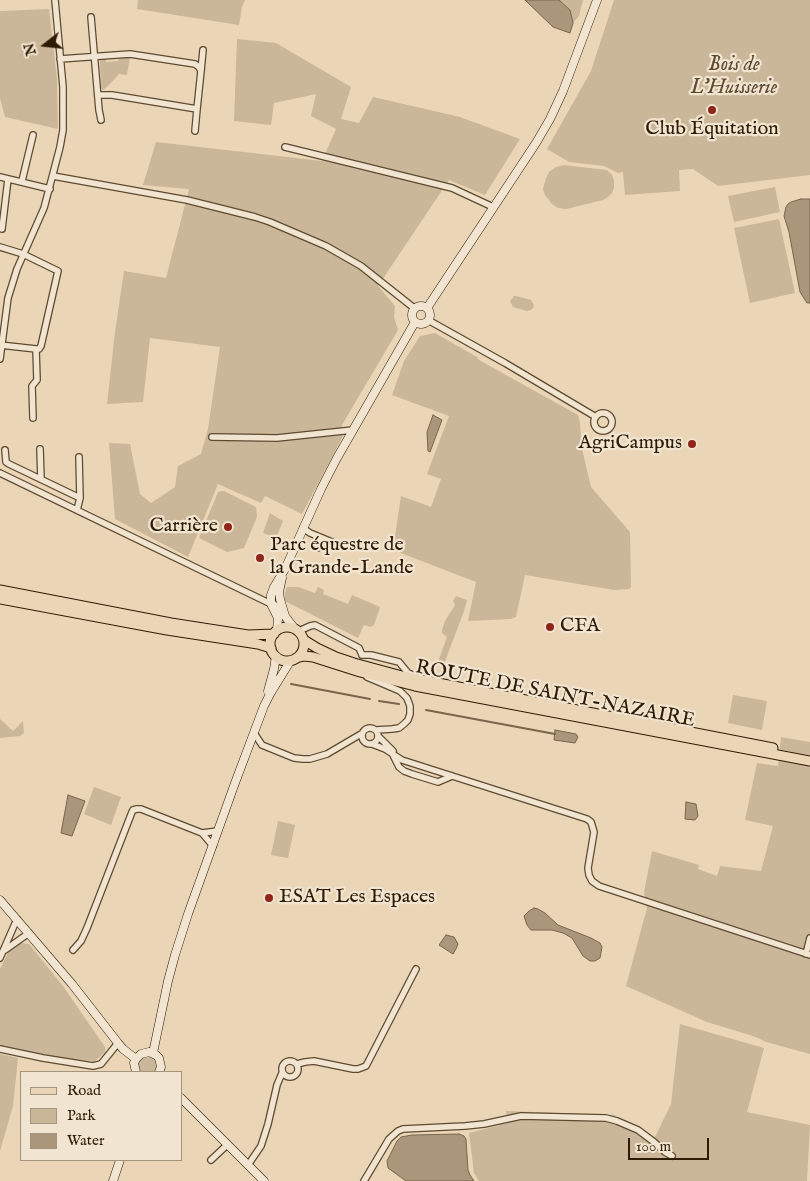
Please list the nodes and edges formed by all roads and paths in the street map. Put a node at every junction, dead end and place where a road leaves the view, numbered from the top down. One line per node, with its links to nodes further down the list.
1 (55, 0): 6 (street)
2 (596, 0): 19 (street)
3 (91, 17): 5 (street)
4 (203, 50): 7 (street)
5 (95, 56): 6 (street); 7 (street); 8 (street)
6 (60, 59): 14 (street)
7 (201, 71): 9 (street)
8 (98, 95): 9 (street); 10 (street)
9 (197, 109): 11 (street)
10 (101, 120)
11 (194, 131)
12 (33, 135): 17 (street)
13 (284, 147): 19 (street)
14 (53, 176): 18 (street); 23 (street)
15 (0, 177): 16 (street)
16 (8, 179): 17 (street); 20 (street)
17 (22, 182): 18 (street)
18 (50, 189): 22 (street)
19 (493, 207): 24 (street)
20 (2, 228)
21 (0, 247): 22 (street)
22 (23, 254): 27 (street); 28 (street)
23 (414, 308): 24 (street); 26 (street)
24 (427, 308): 25 (street)
25 (428, 320): 26 (street); 30 (street)
26 (415, 322): 32 (street)
27 (0, 345): 28 (street); 29 (street)
28 (36, 349): 31 (street)
29 (0, 359)
30 (596, 417)
31 (33, 418)
32 (353, 430): 33 (street); 42 (street)
33 (212, 437)
34 (40, 449): 39 (street)
35 (5, 450): 37 (street)
36 (79, 457): 40 (street)
37 (9, 464): 38 (street); 39 (street)
38 (1, 474): 41 (street)
39 (41, 479): 40 (street)
40 (80, 498): 41 (street)
41 (77, 510): 49 (street)
42 (303, 528): 43 (street); 46 (street)
43 (321, 538): 44 (street); 45 (street)
44 (332, 542)
45 (318, 548)
46 (285, 569): 49 (street); 50 (street)
47 (0, 590): 52 (main road)
48 (0, 599): 54 (main road)
49 (272, 604): 50 (street); 52 (street)
50 (284, 614): 51 (street)
51 (296, 630): 52 (main road); 53 (main road); 55 (street)
52 (275, 632): 54 (main road)
53 (304, 640): 56 (main road); 58 (main road, ROUTE DE SAINT-NAZAIRE)
54 (274, 652): 56 (main road); 60 (street)
55 (362, 655): 58 (street); 59 (street)
56 (293, 659): 57 (main road, ROUTE DE SAINT-NAZAIRE); 60 (street)
57 (332, 663): 61 (street); 69 (main road, ROUTE DE SAINT-NAZAIRE)
58 (354, 663): 59 (main road, ROUTE DE SAINT-NAZAIRE)
59 (446, 686): 67 (main road, ROUTE DE SAINT-NAZAIRE)
60 (264, 706): 62 (street)
61 (376, 730): 63 (street); 64 (street)
62 (254, 733): 63 (street); 71 (street)
63 (361, 734): 65 (street)
64 (378, 736): 65 (street); 68 (street)
65 (372, 744): 66 (street)
66 (393, 755): 68 (street); 70 (street)
67 (810, 755)
68 (407, 761): 70 (street)
69 (810, 761)
70 (452, 776): 80 (street)
71 (218, 831): 72 (street); 73 (street)
72 (202, 833): 73 (street); 78 (street)
73 (213, 846): 85 (street)
74 (0, 900): 75 (street)
75 (17, 919): 76 (street); 79 (street)
76 (29, 933): 79 (street); 83 (street)
77 (810, 938): 80 (street)
78 (73, 950)
79 (4, 951): 81 (street)
80 (808, 955)
81 (0, 958)
82 (416, 969): 87 (street)
83 (118, 1043): 84 (street); 86 (street)
84 (0, 1048)
85 (153, 1053): 86 (street); 89 (street)
86 (136, 1059): 88 (street)
87 (297, 1064): 90 (street); 90 (street)
88 (136, 1071)
89 (159, 1071)
90 (282, 1073): 96 (street)
91 (182, 1099): 92 (street)
92 (227, 1145): 94 (street); 96 (street)
93 (672, 1156): 99 (street)
94 (211, 1160)
95 (120, 1161): 97 (street)
96 (248, 1165): 98 (street)
97 (112, 1181)
98 (264, 1181)
99 (364, 1181)

